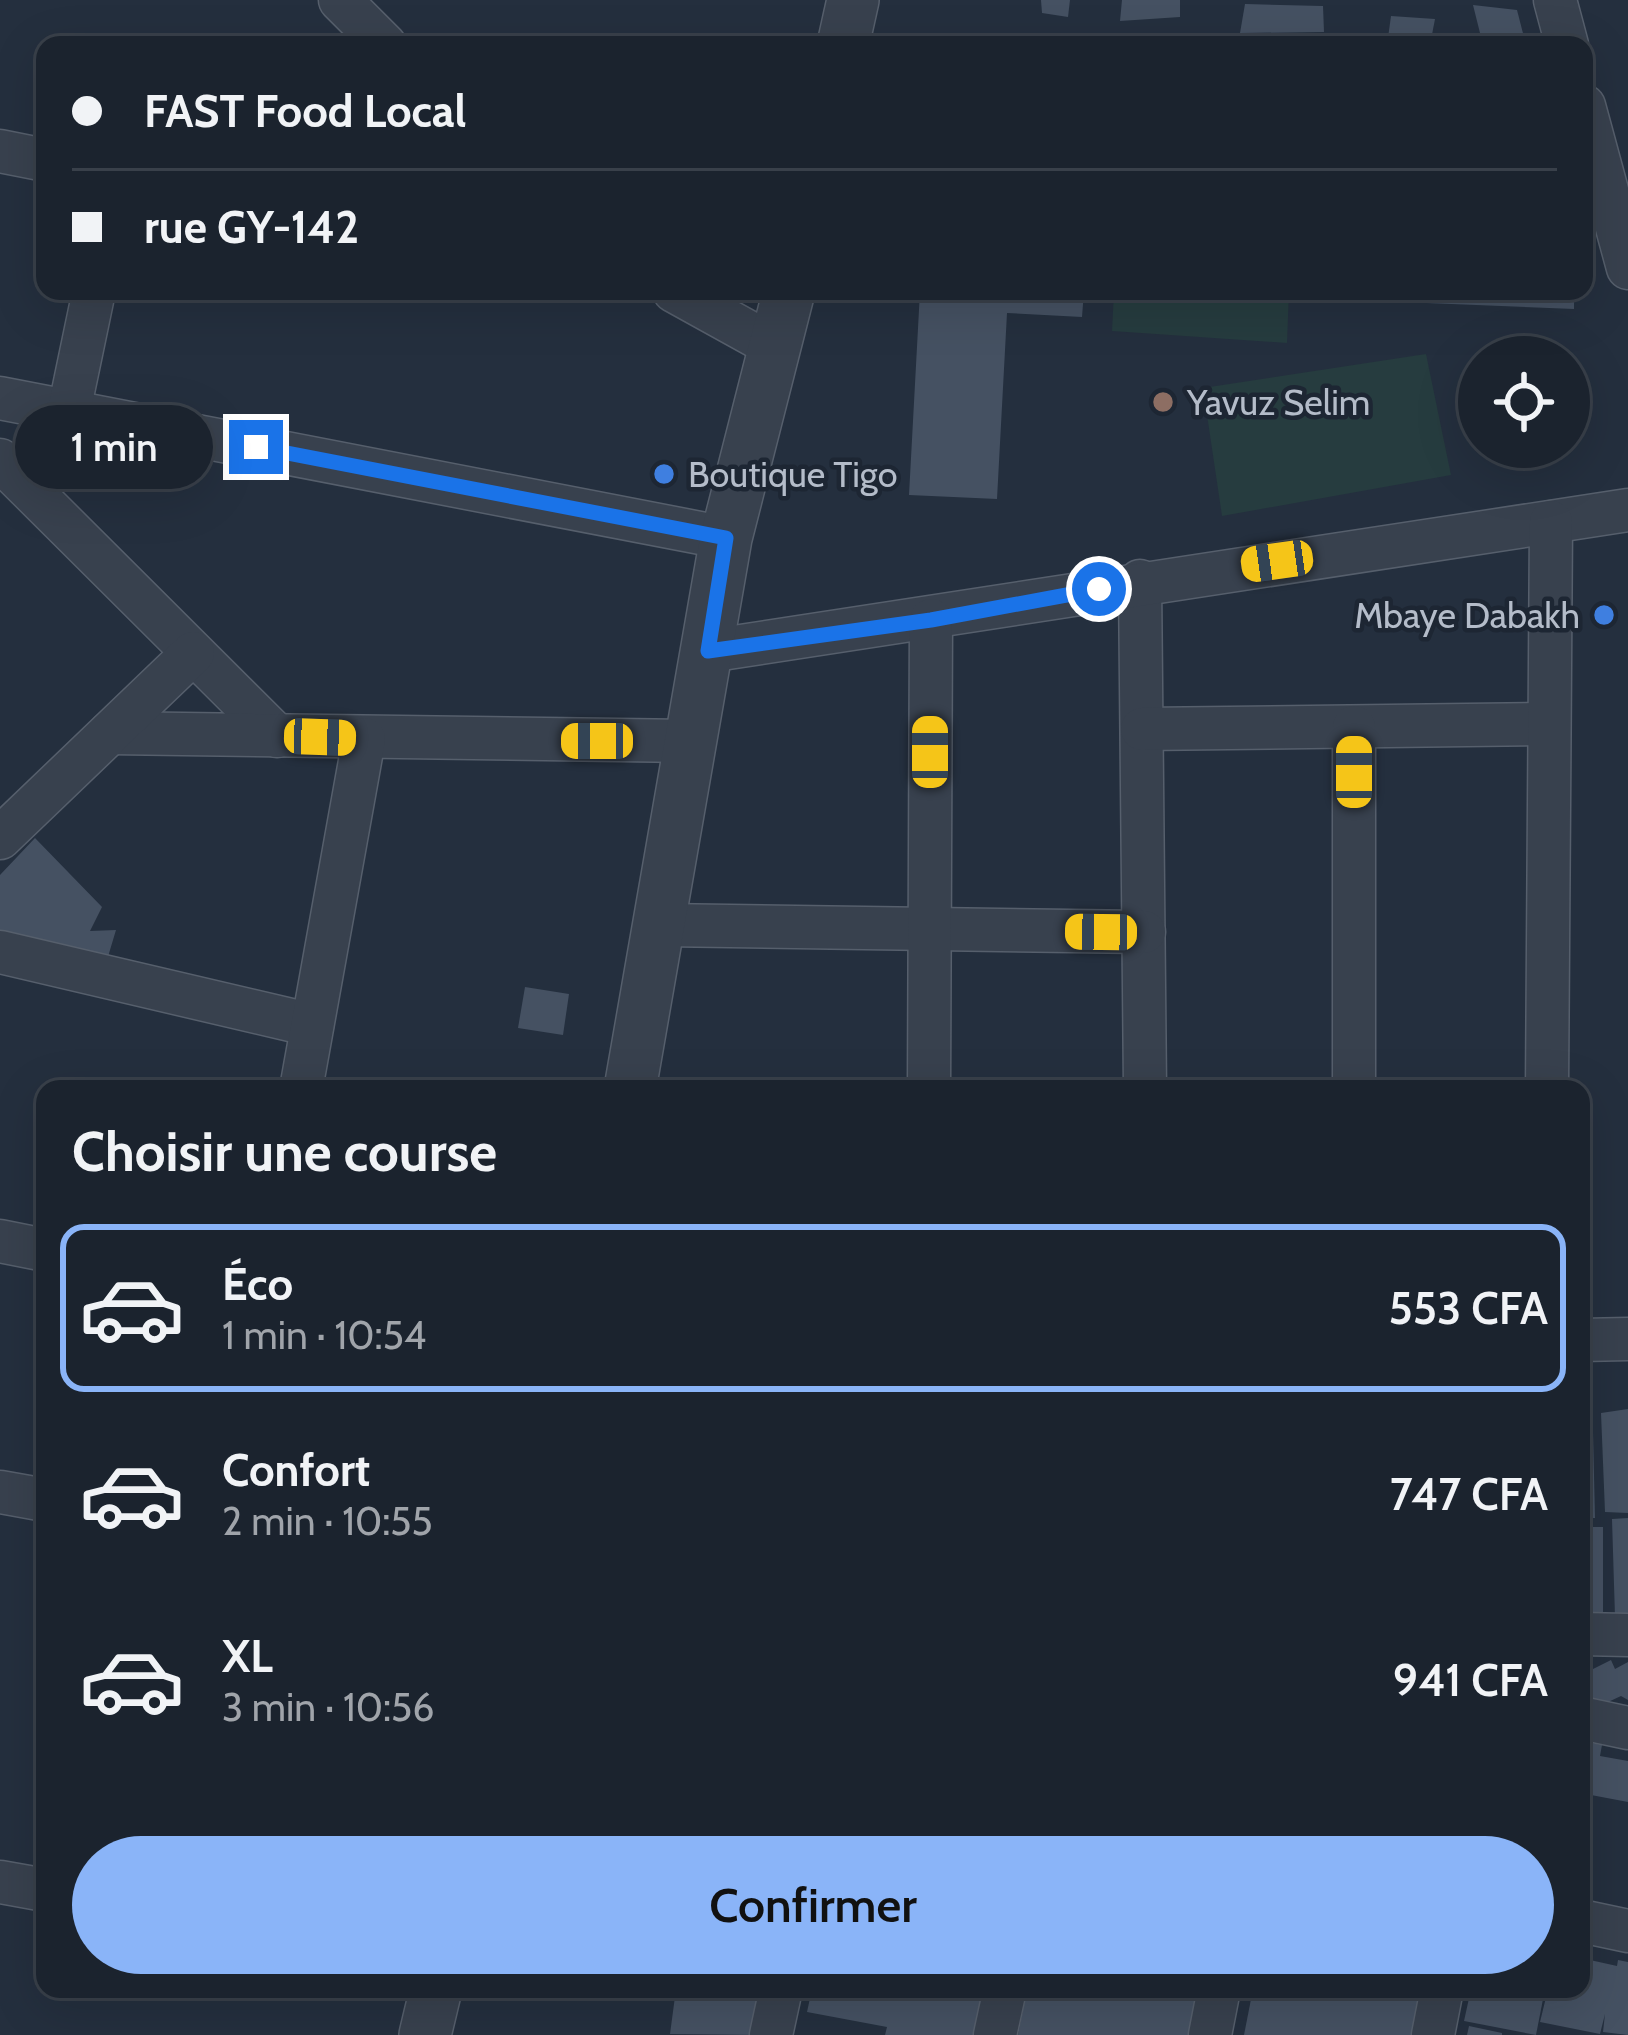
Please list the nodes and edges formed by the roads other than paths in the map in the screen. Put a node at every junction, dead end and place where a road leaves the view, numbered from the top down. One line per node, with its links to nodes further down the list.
1 (340, 0): 4 (street)
2 (853, 0): 5 (street)
3 (1555, 0): 6 (street)
4 (376, 36)
5 (845, 36)
6 (1565, 36)
7 (1593, 139): 10 (street)
8 (0, 151): 9 (street)
9 (36, 158)
10 (1628, 268)
11 (92, 300): 16 (street)
12 (690, 300): 14 (street)
13 (787, 300): 14 (street)
14 (777, 348): 20 (street)
15 (0, 398): 16 (street)
16 (69, 411): 20 (street)
17 (0, 460): 24 (street)
18 (1628, 510): 19 (street)
19 (1551, 522): 21 (street); 25 (street)
20 (726, 538): 23 (street)
21 (1140, 581): 22 (street); 27 (street)
22 (931, 620): 23 (street); 34 (street)
23 (708, 651): 31 (street)
24 (194, 653): 28 (street); 29 (street)
25 (1550, 724): 26 (street); 43 (street)
26 (1354, 727): 27 (street); 42 (street)
27 (1142, 729): 35 (street)
28 (110, 733): 29 (street); 32 (street)
29 (277, 736): 30 (street)
30 (364, 739): 31 (street); 37 (street)
31 (691, 741): 33 (street)
32 (0, 838)
33 (662, 925): 34 (street); 39 (street)
34 (930, 929): 35 (street); 40 (street)
35 (1144, 932): 41 (street)
36 (0, 952): 37 (street)
37 (312, 1025): 38 (street)
38 (303, 1080)
39 (631, 1080)
40 (929, 1080)
41 (1145, 1080)
42 (1354, 1080)
43 (1547, 1080)
44 (0, 1241): 45 (street)
45 (36, 1248)
46 (1590, 1340): 47 (street)
47 (1628, 1340)
48 (0, 1492): 49 (street)
49 (36, 1498)
50 (1590, 1634): 51 (street)
51 (1628, 1635)
52 (1590, 1720): 53 (street)
53 (1628, 1728)
54 (0, 1882): 55 (street)
55 (36, 1888)
56 (1590, 1923): 57 (street)
57 (1628, 1931)
58 (434, 1998): 63 (street)
59 (779, 1998): 64 (street)
60 (1003, 1998): 65 (street)
61 (1217, 1998): 66 (street)
62 (1440, 1998): 67 (street)
63 (425, 2035)
64 (771, 2035)
65 (995, 2035)
66 (1210, 2035)
67 (1433, 2035)

